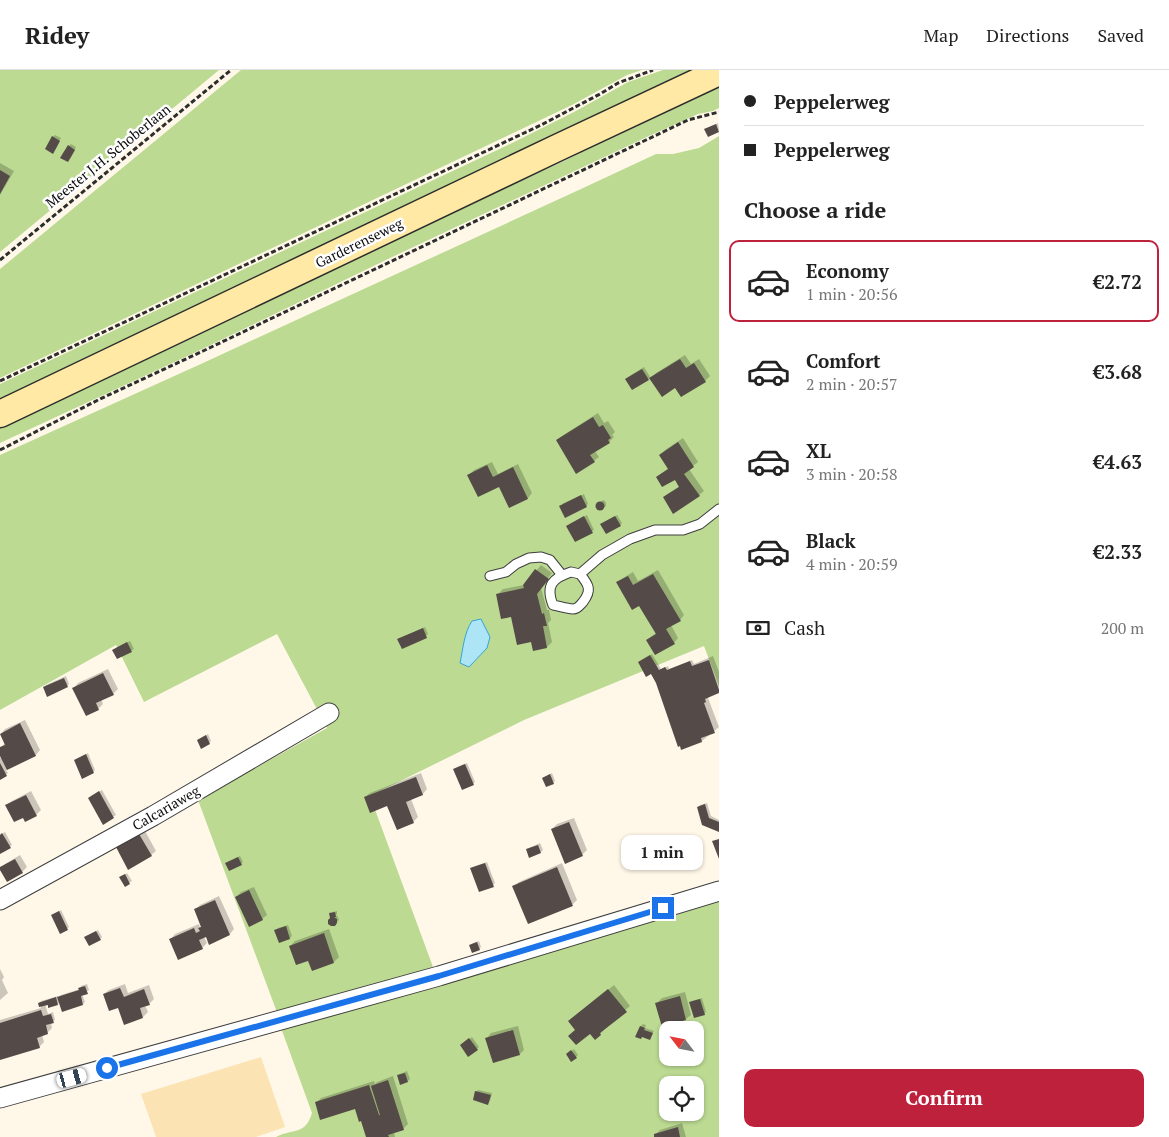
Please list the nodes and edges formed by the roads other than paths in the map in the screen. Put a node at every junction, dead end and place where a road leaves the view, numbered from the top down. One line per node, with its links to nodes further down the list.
1 (719, 72): 2 (main road, Garderenseweg)
2 (0, 414)
3 (719, 509): 4 (lane)
4 (580, 574): 5 (lane); 5 (lane)
5 (562, 575): 6 (lane)
6 (490, 576)
7 (329, 713): 9 (street, Calcariaweg)
8 (719, 891): 10 (street)
9 (0, 900)
10 (0, 1098)

